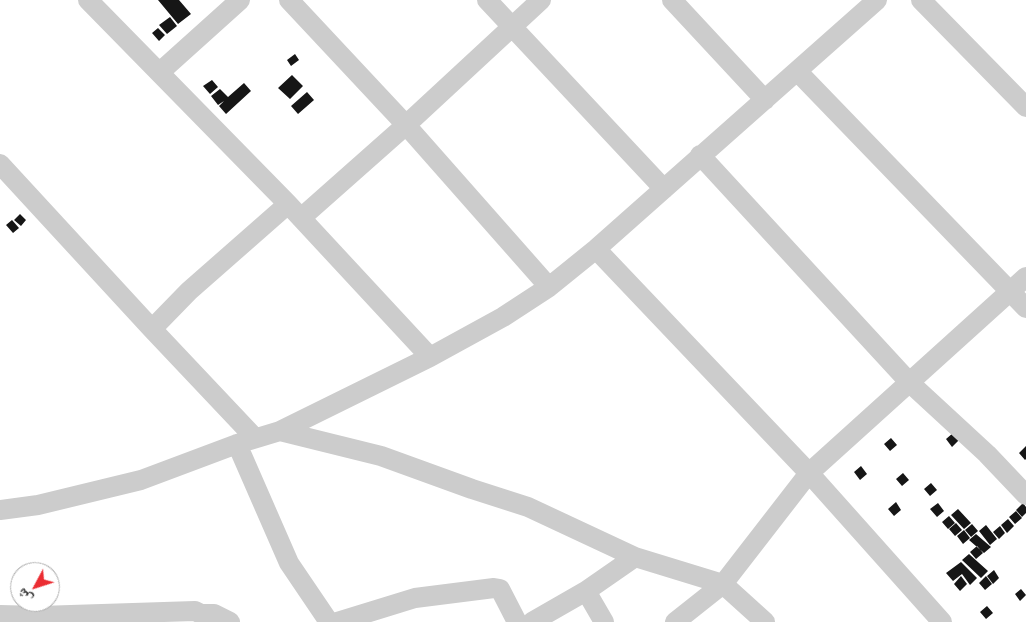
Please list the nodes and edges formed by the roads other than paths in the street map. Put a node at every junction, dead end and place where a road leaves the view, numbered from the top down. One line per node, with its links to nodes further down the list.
1 (88, 0): 11 (street)
2 (240, 0): 11 (street)
3 (289, 0): 14 (street)
4 (487, 0): 9 (street)
5 (541, 0): 9 (street)
6 (672, 0): 12 (street)
7 (921, 0): 13 (street)
8 (873, 1): 10 (street)
9 (512, 28): 14 (street); 17 (street)
10 (796, 71): 12 (street); 22 (street)
11 (160, 72): 18 (street)
12 (765, 100): 15 (street)
13 (1026, 107)
14 (406, 125): 18 (street); 21 (street)
15 (700, 155): 17 (street); 26 (street)
16 (0, 164): 24 (street)
17 (664, 189): 19 (street)
18 (294, 211): 24 (street); 25 (street)
19 (596, 249): 21 (street); 29 (street)
20 (1026, 277): 22 (street)
21 (549, 287): 25 (street)
22 (1010, 292): 23 (street); 26 (street)
23 (1026, 308)
24 (152, 329): 28 (street)
25 (430, 357): 27 (street)
26 (910, 383): 29 (street); 30 (street)
27 (280, 432): 28 (street); 32 (street)
28 (246, 441): 31 (street); 37 (street)
29 (809, 473): 33 (street); 43 (street)
30 (1026, 495)
31 (0, 510)
32 (635, 557): 33 (street); 34 (street)
33 (722, 584): 41 (street); 42 (street)
34 (586, 591): 39 (street); 40 (street)
35 (0, 615): 36 (street)
36 (219, 619)
37 (337, 622): 38 (street)
38 (517, 622)
39 (532, 622)
40 (604, 622)
41 (675, 622)
42 (765, 622)
43 (942, 622)

